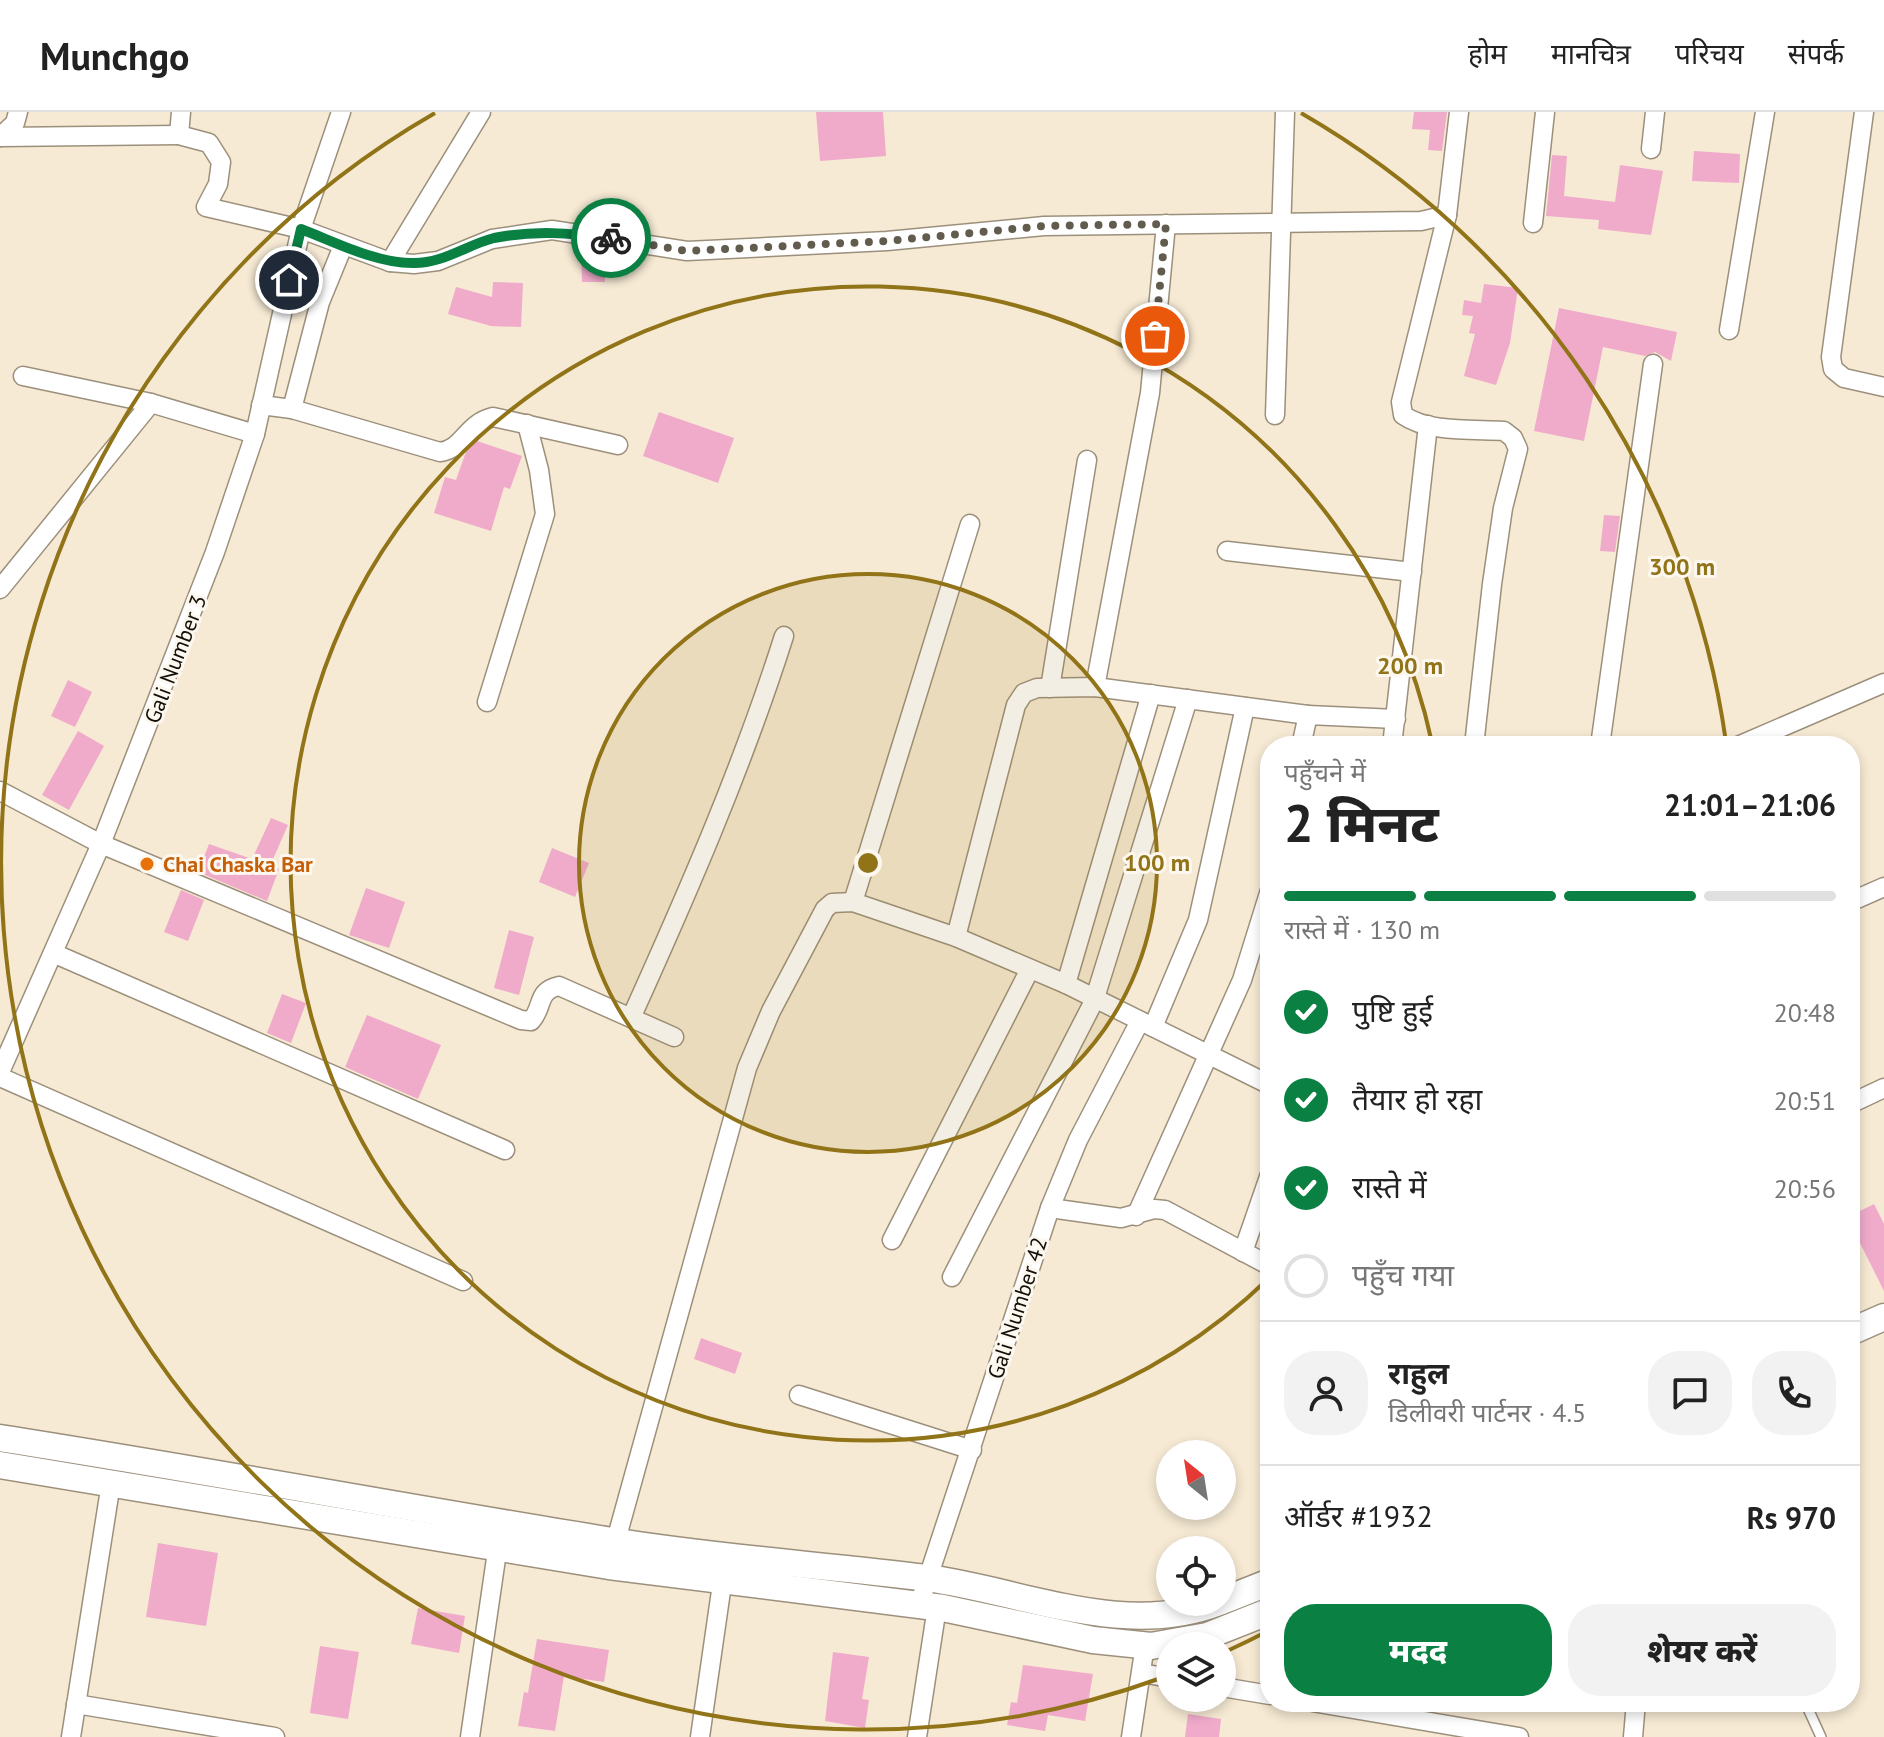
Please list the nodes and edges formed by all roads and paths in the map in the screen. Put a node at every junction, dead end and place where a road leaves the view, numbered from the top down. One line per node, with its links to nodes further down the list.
1 (18, 112): 12 (street)
2 (181, 112): 11 (street)
3 (341, 112): 18 (street, Gali Number 3)
4 (481, 112): 20 (street)
5 (1285, 112): 15 (street)
6 (1459, 112): 14 (street)
7 (1545, 112): 16 (street)
8 (1655, 112): 13 (street)
9 (1765, 112): 21 (street)
10 (1864, 112): 24 (street)
11 (179, 135): 12 (street); 18 (street)
12 (0, 137)
13 (1651, 149)
14 (1447, 215): 15 (street); 30 (street)
15 (1279, 223): 17 (street); 28 (street)
16 (1533, 223)
17 (1166, 224): 20 (street); 40 (street)
18 (301, 229): 19 (street); 26 (street, Gali Number 3)
19 (343, 246): 20 (street); 27 (street)
20 (390, 262)
21 (1729, 330)
22 (1653, 364): 51 (street)
23 (23, 376): 25 (street)
24 (1884, 387)
25 (151, 403): 31 (street); 37 (street)
26 (261, 405): 27 (street); 31 (street, Gali Number 3)
27 (292, 409): 29 (street)
28 (1275, 415)
29 (527, 424): 32 (street); 44 (street)
30 (1428, 425): 36 (street); 50 (street)
31 (255, 434): 54 (street, Gali Number 3)
32 (618, 445)
33 (1087, 460): 41 (street)
34 (970, 524): 57 (street)
35 (1227, 551): 36 (street)
36 (1412, 572): 47 (street)
37 (0, 589)
38 (784, 636): 64 (street)
39 (1884, 683): 52 (street)
40 (1095, 687): 41 (street); 42 (street)
41 (1050, 688): 59 (street)
42 (1151, 694): 43 (street); 62 (street)
43 (1188, 699): 45 (street); 63 (street)
44 (487, 702)
45 (1245, 707): 46 (street); 65 (street, Gali Number 42)
46 (1308, 715): 47 (street); 48 (street)
47 (1396, 719): 49 (street)
48 (1303, 736)
49 (1393, 736)
50 (1475, 736)
51 (1601, 736)
52 (1761, 736)
53 (0, 791): 54 (street)
54 (101, 844): 60 (street, Gali Number 3); 64 (street)
55 (1884, 887): 56 (street)
56 (1860, 898)
57 (853, 902): 59 (street); 90 (street)
58 (1260, 922): 67 (street)
59 (956, 937): 61 (street)
60 (53, 953): 68 (street, Gali Number 3); 72 (street)
61 (1030, 969): 62 (street); 76 (street)
62 (1066, 984): 63 (street)
63 (1094, 1001): 65 (street); 79 (street)
64 (631, 1018): 66 (street)
65 (1146, 1024): 67 (street); 74 (street, Gali Number 42)
66 (674, 1037)
67 (1207, 1055): 69 (street); 75 (street)
68 (0, 1074): 80 (street)
69 (1260, 1080)
70 (1884, 1088): 71 (street)
71 (1860, 1099)
72 (505, 1150)
73 (1260, 1203): 77 (street)
74 (1050, 1208): 75 (street); 85 (street, Gali Number 42)
75 (1136, 1216): 77 (street)
76 (892, 1240)
77 (1243, 1252): 78 (street)
78 (1260, 1261)
79 (952, 1277)
80 (463, 1281)
81 (1884, 1317): 82 (street)
82 (1860, 1328)
83 (799, 1395): 85 (street)
84 (0, 1438): 88 (street)
85 (972, 1450): 92 (street, Gali Number 42)
86 (0, 1465): 87 (street)
87 (111, 1483): 89 (street); 104 (street)
88 (502, 1521): 89 (street); 90 (street)
89 (497, 1548): 90 (street); 111 (street)
90 (612, 1554): 91 (street); 93 (street)
91 (726, 1555): 92 (street); 93 (street)
92 (928, 1578): 96 (street, Gali Number 42); 98 (street)
93 (723, 1582): 96 (street); 112 (street)
94 (1260, 1586): 95 (street)
95 (1236, 1595)
96 (928, 1606): 99 (street); 113 (street, Gali Number 42)
97 (1260, 1615): 99 (street)
98 (1161, 1616)
99 (1145, 1645): 100 (street)
100 (1141, 1673): 101 (street); 114 (street)
101 (1156, 1676)
102 (1236, 1689): 103 (street)
103 (1260, 1693)
104 (76, 1704): 109 (street); 110 (street)
105 (1357, 1712): 108 (street)
106 (1635, 1712): 116 (street)
107 (1810, 1712): 117 (lane)
108 (1439, 1730): 115 (street)
109 (71, 1737)
110 (275, 1737)
111 (470, 1737)
112 (700, 1737)
113 (917, 1737)
114 (1131, 1737)
115 (1519, 1737)
116 (1633, 1737)
117 (1821, 1737)

